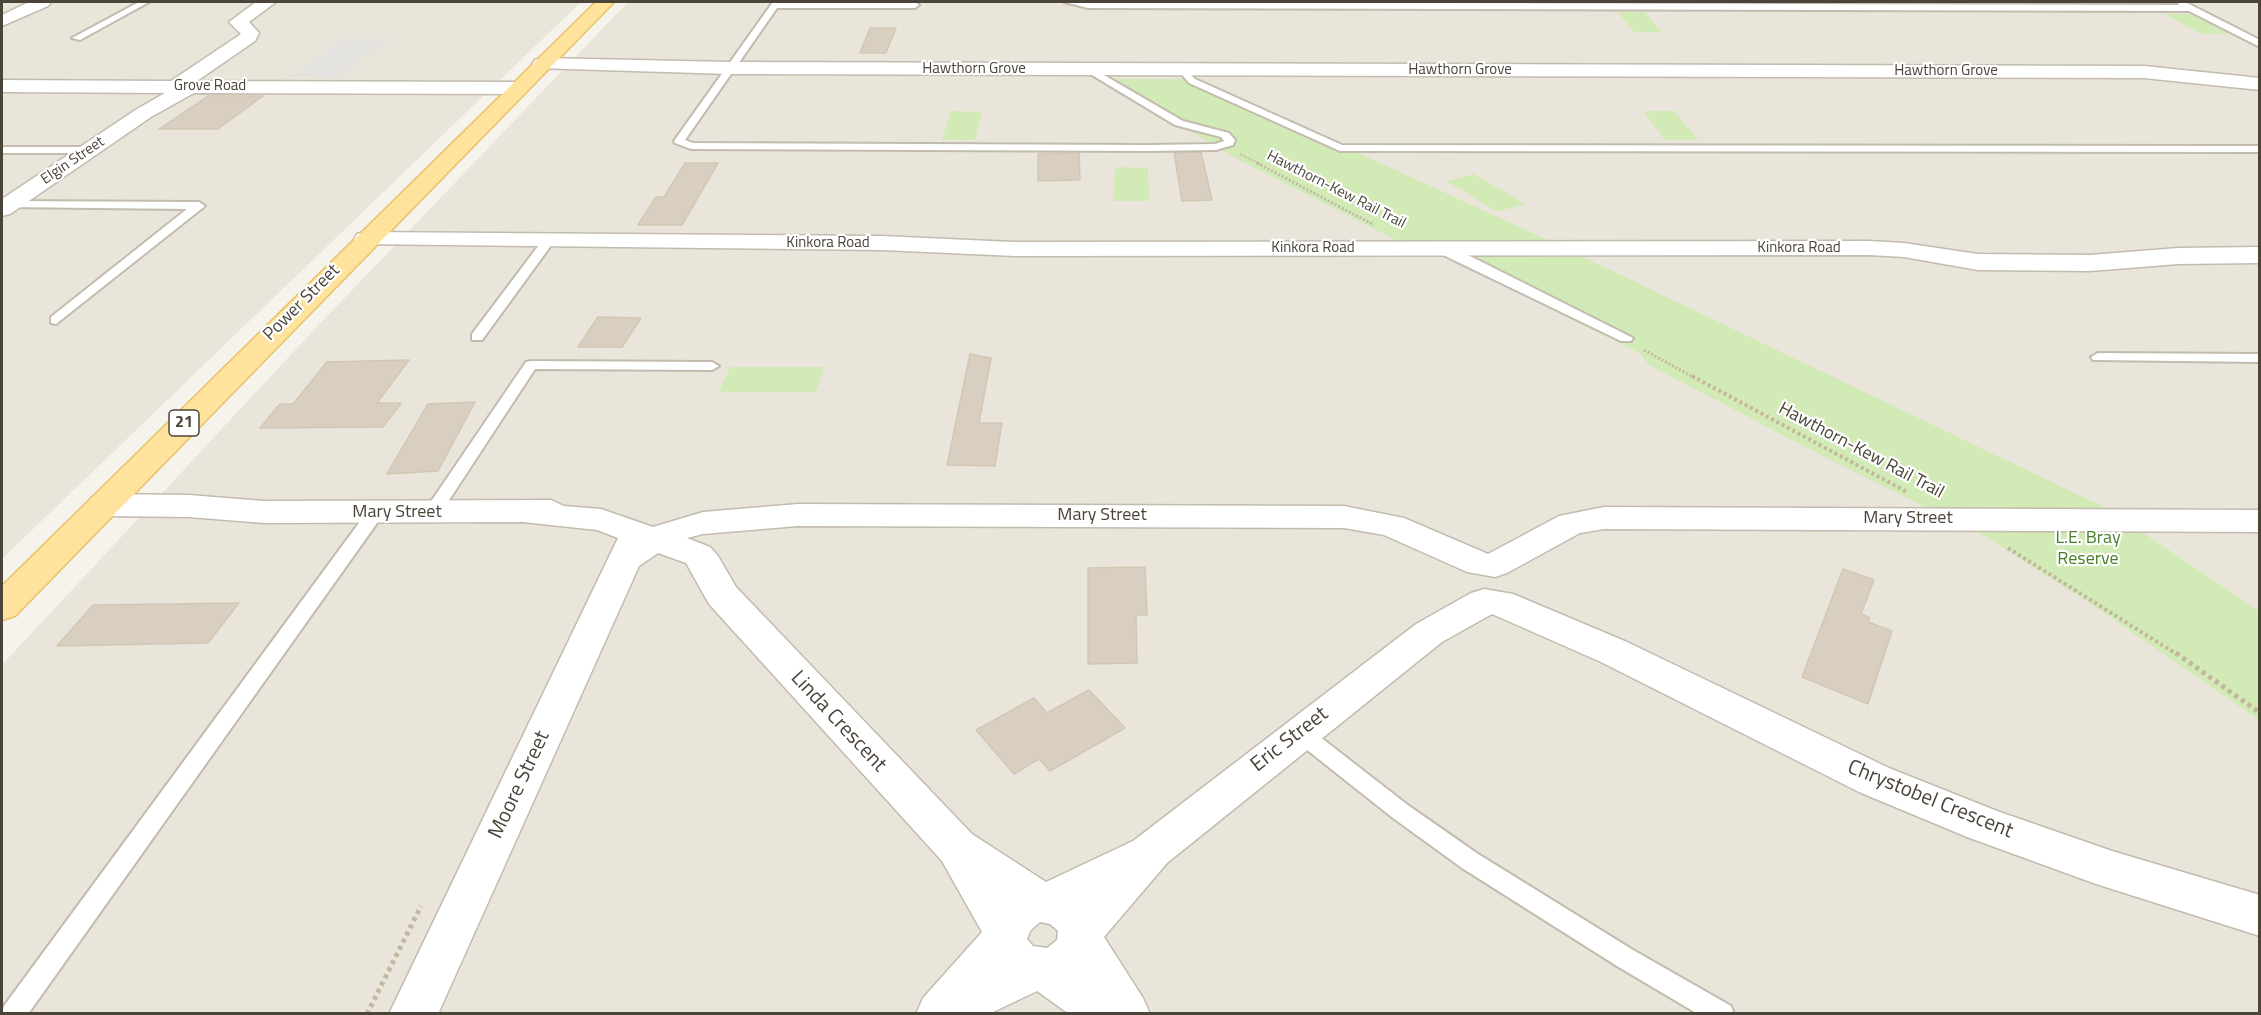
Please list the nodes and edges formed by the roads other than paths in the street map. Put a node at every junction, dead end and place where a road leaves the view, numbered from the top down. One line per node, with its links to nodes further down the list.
1 (42, 2): 10 (street)
2 (145, 2): 11 (lane)
3 (267, 2): 19 (street, Elgin Street)
4 (605, 2): 16 (main road, Power Street / 21)
5 (1068, 2): 9 (lane)
6 (2179, 2): 9 (lane)
7 (776, 3): 8 (lane); 13 (lane)
8 (915, 5)
9 (2191, 8): 12 (lane)
10 (2, 21)
11 (77, 38)
12 (2257, 42)
13 (730, 68): 14 (street, Hawthorn Grove); 14 (lane); 16 (street, Hawthorn Grove)
14 (1090, 70): 15 (street, Hawthorn Grove)
15 (1183, 70): 17 (street, Hawthorn Grove); 20 (lane)
16 (529, 77): 19 (street, Grove Road); 24 (main road, Power Street / 21)
17 (2259, 84)
18 (2, 86): 19 (street, Grove Road)
19 (184, 86): 22 (street, Elgin Street)
20 (2259, 149)
21 (2, 150): 22 (lane)
22 (91, 150): 23 (street, Elgin Street)
23 (4, 207): 28 (lane)
24 (366, 239): 25 (street, Kinkora Road); 34 (main road, Power Street / 21)
25 (549, 240): 26 (street, Kinkora Road); 29 (lane)
26 (1439, 249): 27 (street, Kinkora Road); 30 (lane)
27 (2259, 255)
28 (56, 320)
29 (477, 337)
30 (1626, 338)
31 (2098, 357): 32 (lane)
32 (2259, 358)
33 (712, 366): 36 (lane)
34 (95, 512): 35 (street, Mary Street); 40 (main road, Power Street / 21)
35 (376, 512): 36 (street, Mary Street); 45 (lane)
36 (432, 513): 38 (street, Mary Street)
37 (2259, 521): 39 (street, Mary Street)
38 (656, 534): 39 (street, Mary Street); 43 (street, Linda Crescent); 46 (street, Moore Street)
39 (1490, 583): 41 (street, Eric Street); 42 (street, Chrystobel Crescent)
40 (2, 607)
41 (1299, 732): 43 (street, Eric Street); 49 (lane)
42 (2259, 916)
43 (1043, 936): 44 (street, Eric Street); 47 (street, Linda Crescent); 48 (street, Linda Crescent)
44 (943, 1011)
45 (13, 1014)
46 (413, 1014)
47 (1111, 1014)
48 (1126, 1014)
49 (1722, 1014)

